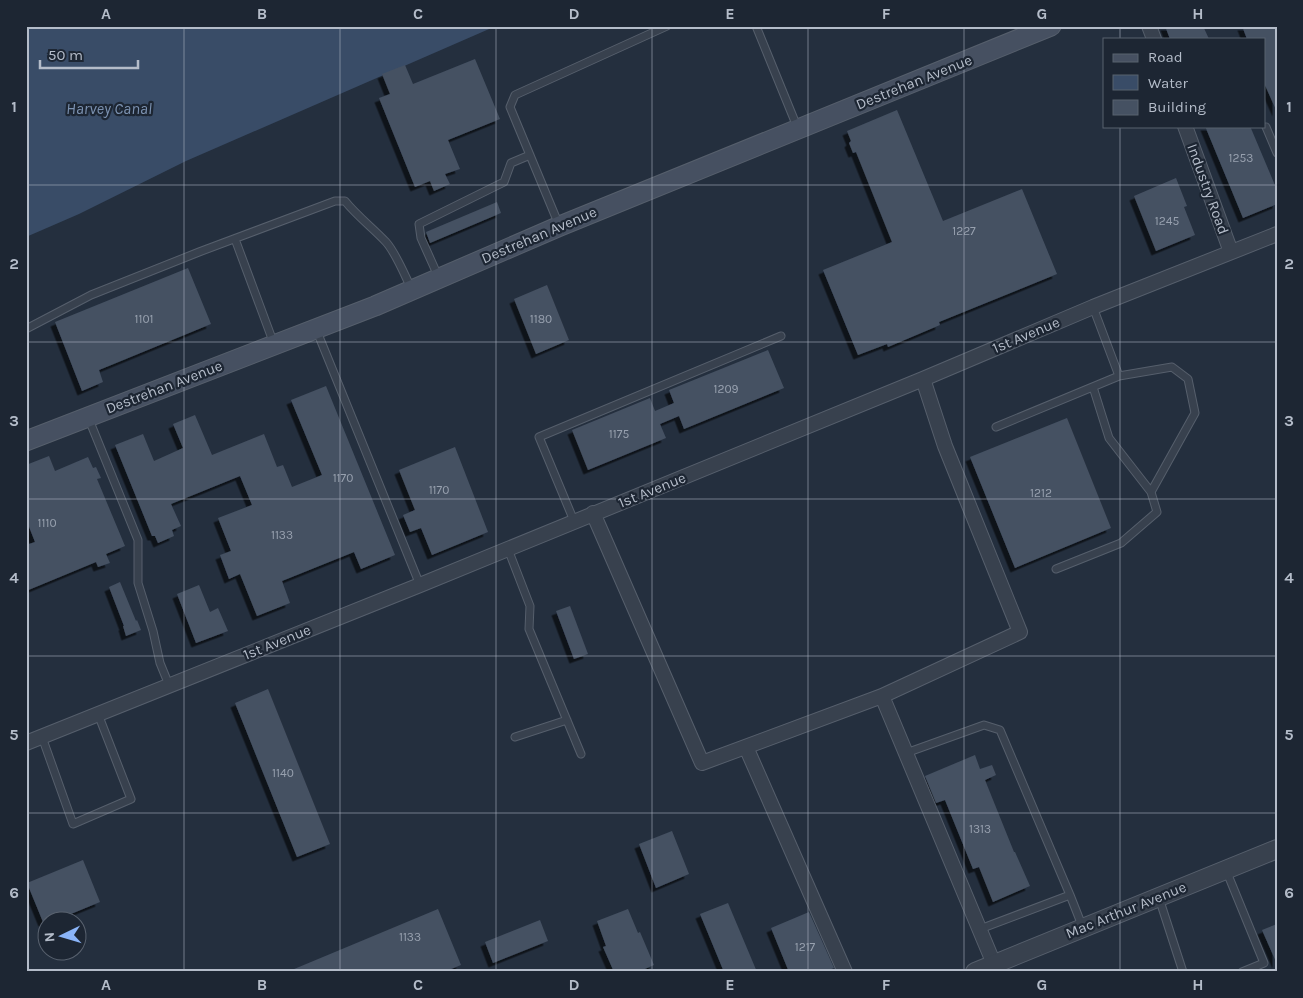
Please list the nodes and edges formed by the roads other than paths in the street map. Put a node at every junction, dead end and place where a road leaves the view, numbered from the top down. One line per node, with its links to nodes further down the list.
1 (667, 26): 10 (lane)
2 (756, 26): 8 (lane)
3 (1050, 26): 8 (main road, Destrehan Avenue)
4 (1149, 26): 5 (street)
5 (1154, 38)
6 (1266, 127): 9 (lane)
7 (1186, 128): 14 (street, Industry Road)
8 (798, 129): 11 (main road, Destrehan Avenue)
9 (1277, 153)
10 (530, 155): 11 (lane); 15 (lane)
11 (560, 226): 15 (main road, Destrehan Avenue)
12 (1277, 234): 14 (street, 1st Avenue)
13 (235, 239): 16 (lane); 19 (lane); 21 (lane)
14 (1231, 252): 17 (street, 1st Avenue)
15 (439, 278): 16 (main road, Destrehan Avenue)
16 (412, 290): 18 (main road, Destrehan Avenue)
17 (1093, 308): 22 (lane); 23 (street, 1st Avenue)
18 (316, 328): 21 (main road, Destrehan Avenue); 33 (lane)
19 (26, 329)
20 (781, 336): 30 (lane)
21 (274, 345): 25 (main road, Destrehan Avenue)
22 (1119, 376): 24 (lane); 28 (lane)
23 (922, 379): 29 (street, 1st Avenue); 35 (street)
24 (1093, 387): 26 (lane); 28 (lane)
25 (88, 417): 27 (main road, Destrehan Avenue); 34 (lane)
26 (996, 427)
27 (26, 441)
28 (1151, 492): 32 (lane)
29 (593, 513): 30 (street, 1st Avenue); 41 (street)
30 (574, 521): 31 (street, 1st Avenue)
31 (508, 548): 33 (street, 1st Avenue); 37 (lane)
32 (1056, 569)
33 (420, 585): 34 (street, 1st Avenue)
34 (170, 685): 36 (street, 1st Avenue)
35 (882, 696): 41 (street); 42 (street)
36 (98, 714): 38 (street, 1st Avenue); 38 (lane)
37 (567, 720): 39 (lane); 43 (lane)
38 (42, 737): 40 (street, 1st Avenue)
39 (515, 737)
40 (26, 743)
41 (746, 747): 52 (street)
42 (906, 753): 46 (lane); 49 (street)
43 (581, 754)
44 (1277, 849): 45 (street, Mac Arthur Avenue)
45 (1226, 870): 47 (street, Mac Arthur Avenue); 50 (lane)
46 (1070, 895): 48 (lane); 49 (lane)
47 (1158, 897): 48 (street, Mac Arthur Avenue); 54 (lane)
48 (1083, 928): 51 (street, Mac Arthur Avenue)
49 (980, 929): 51 (street)
50 (1264, 963): 55 (lane); 56 (lane)
51 (994, 964): 53 (street, Mac Arthur Avenue)
52 (846, 972)
53 (975, 972)
54 (1182, 972)
55 (1242, 972)
56 (1266, 972)

